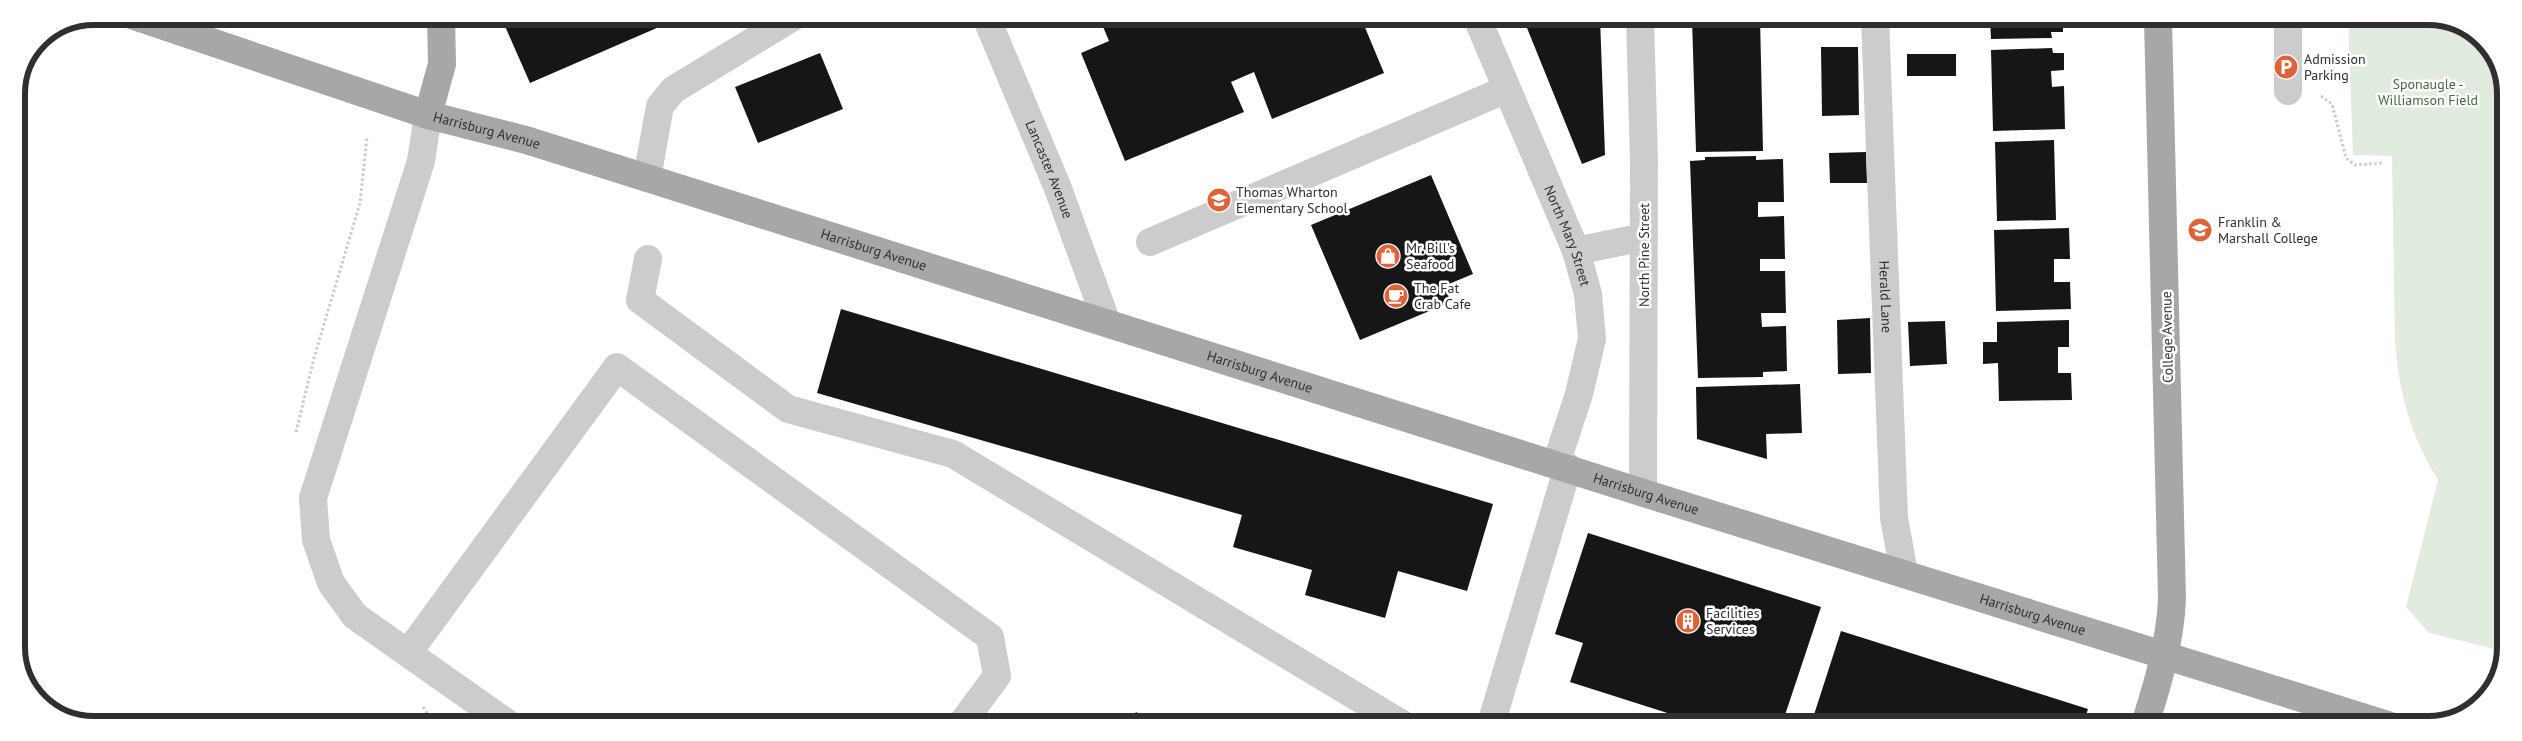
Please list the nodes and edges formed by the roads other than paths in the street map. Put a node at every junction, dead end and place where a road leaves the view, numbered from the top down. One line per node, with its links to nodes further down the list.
1 (161, 25): 12 (main road, Harrisburg Avenue)
2 (441, 25): 12 (main road)
3 (780, 25): 13 (street)
4 (989, 25): 18 (street, Lancaster Avenue)
5 (1480, 25): 10 (street, North Mary Street)
6 (1640, 25): 14 (street, North Pine Street)
7 (1874, 25): 21 (street, Herald Lane)
8 (2158, 25): 23 (main road, College Avenue)
9 (2288, 25): 11 (street)
10 (1506, 89): 15 (street); 16 (street, North Mary Street)
11 (2288, 91)
12 (428, 115): 13 (main road, Harrisburg Avenue); 22 (street)
13 (647, 178): 18 (main road, Harrisburg Avenue)
14 (1644, 237): 16 (street); 20 (street, North Pine Street)
15 (1150, 242)
16 (1576, 251): 19 (street, North Mary Street)
17 (648, 259): 26 (street)
18 (1107, 323): 19 (main road, Harrisburg Avenue)
19 (1562, 466): 20 (main road, Harrisburg Avenue); 27 (street, North Mary Street)
20 (1643, 491): 21 (main road, Harrisburg Avenue)
21 (1904, 573): 23 (main road, Harrisburg Avenue)
22 (408, 653): 24 (street); 25 (street)
23 (2166, 656): 28 (main road, College Avenue); 29 (main road, Harrisburg Avenue)
24 (498, 716)
25 (967, 716)
26 (1389, 716)
27 (1493, 716)
28 (2147, 716)
29 (2359, 716)

